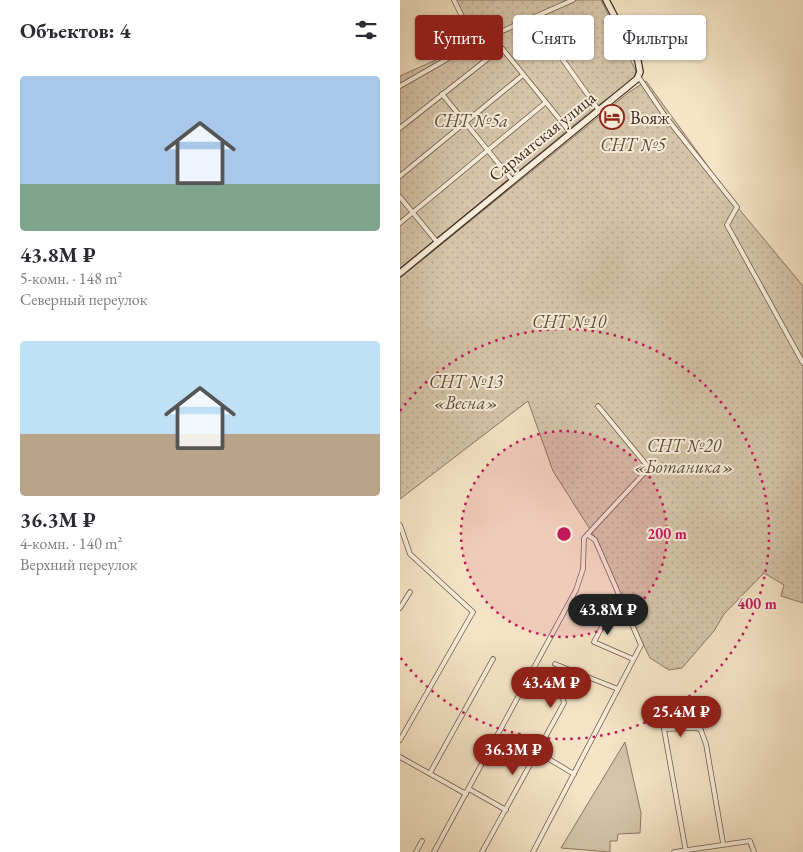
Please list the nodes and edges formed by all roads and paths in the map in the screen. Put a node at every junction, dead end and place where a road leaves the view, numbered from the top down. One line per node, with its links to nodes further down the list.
1 (454, 0): 4 (street)
2 (573, 0): 5 (street)
3 (606, 0): 11 (main road)
4 (461, 15)
5 (539, 15)
6 (503, 52): 10 (street)
7 (445, 60): 12 (street)
8 (486, 60): 13 (street)
9 (562, 60): 15 (street)
10 (523, 75): 14 (street); 16 (street)
11 (638, 76): 15 (main road, Сарматская улица); 27 (street)
12 (400, 86)
13 (442, 94): 16 (street); 17 (street)
14 (546, 103): 18 (street); 19 (street)
15 (598, 109): 18 (main road, Сарматская улица)
16 (465, 123): 19 (street); 20 (street)
17 (400, 128)
18 (570, 132): 21 (main road, Сарматская улица)
19 (488, 151): 21 (street); 23 (street)
20 (400, 176)
21 (512, 180): 25 (main road, Сарматская улица)
22 (400, 197): 23 (street)
23 (412, 212): 24 (street); 25 (street)
24 (400, 223)
25 (437, 242): 26 (main road, Сарматская улица)
26 (400, 273)
27 (803, 364)
28 (598, 406): 31 (street)
29 (400, 525): 30 (street)
30 (401, 535): 44 (street)
31 (588, 535): 33 (street); 38 (street)
32 (410, 592): 34 (street)
33 (622, 601): 36 (street); 36 (street)
34 (400, 608)
35 (493, 659): 47 (street)
36 (633, 659): 39 (street)
37 (555, 664): 39 (street)
38 (530, 676): 45 (street); 49 (street)
39 (618, 689): 48 (street)
40 (671, 699): 42 (street)
41 (700, 710): 43 (street)
42 (665, 729): 43 (street); 54 (street)
43 (702, 730): 53 (street)
44 (400, 740)
45 (537, 752): 48 (street); 51 (street)
46 (400, 757): 47 (street)
47 (430, 773): 50 (street)
48 (574, 774): 58 (street)
49 (469, 789): 50 (street); 51 (street)
50 (466, 794): 56 (street)
51 (506, 810): 57 (street)
52 (422, 841): 55 (street)
53 (724, 843): 54 (street); 60 (street)
54 (686, 851): 59 (street)
55 (416, 852)
56 (434, 852)
57 (482, 852)
58 (533, 852)
59 (674, 852)
60 (754, 852)

